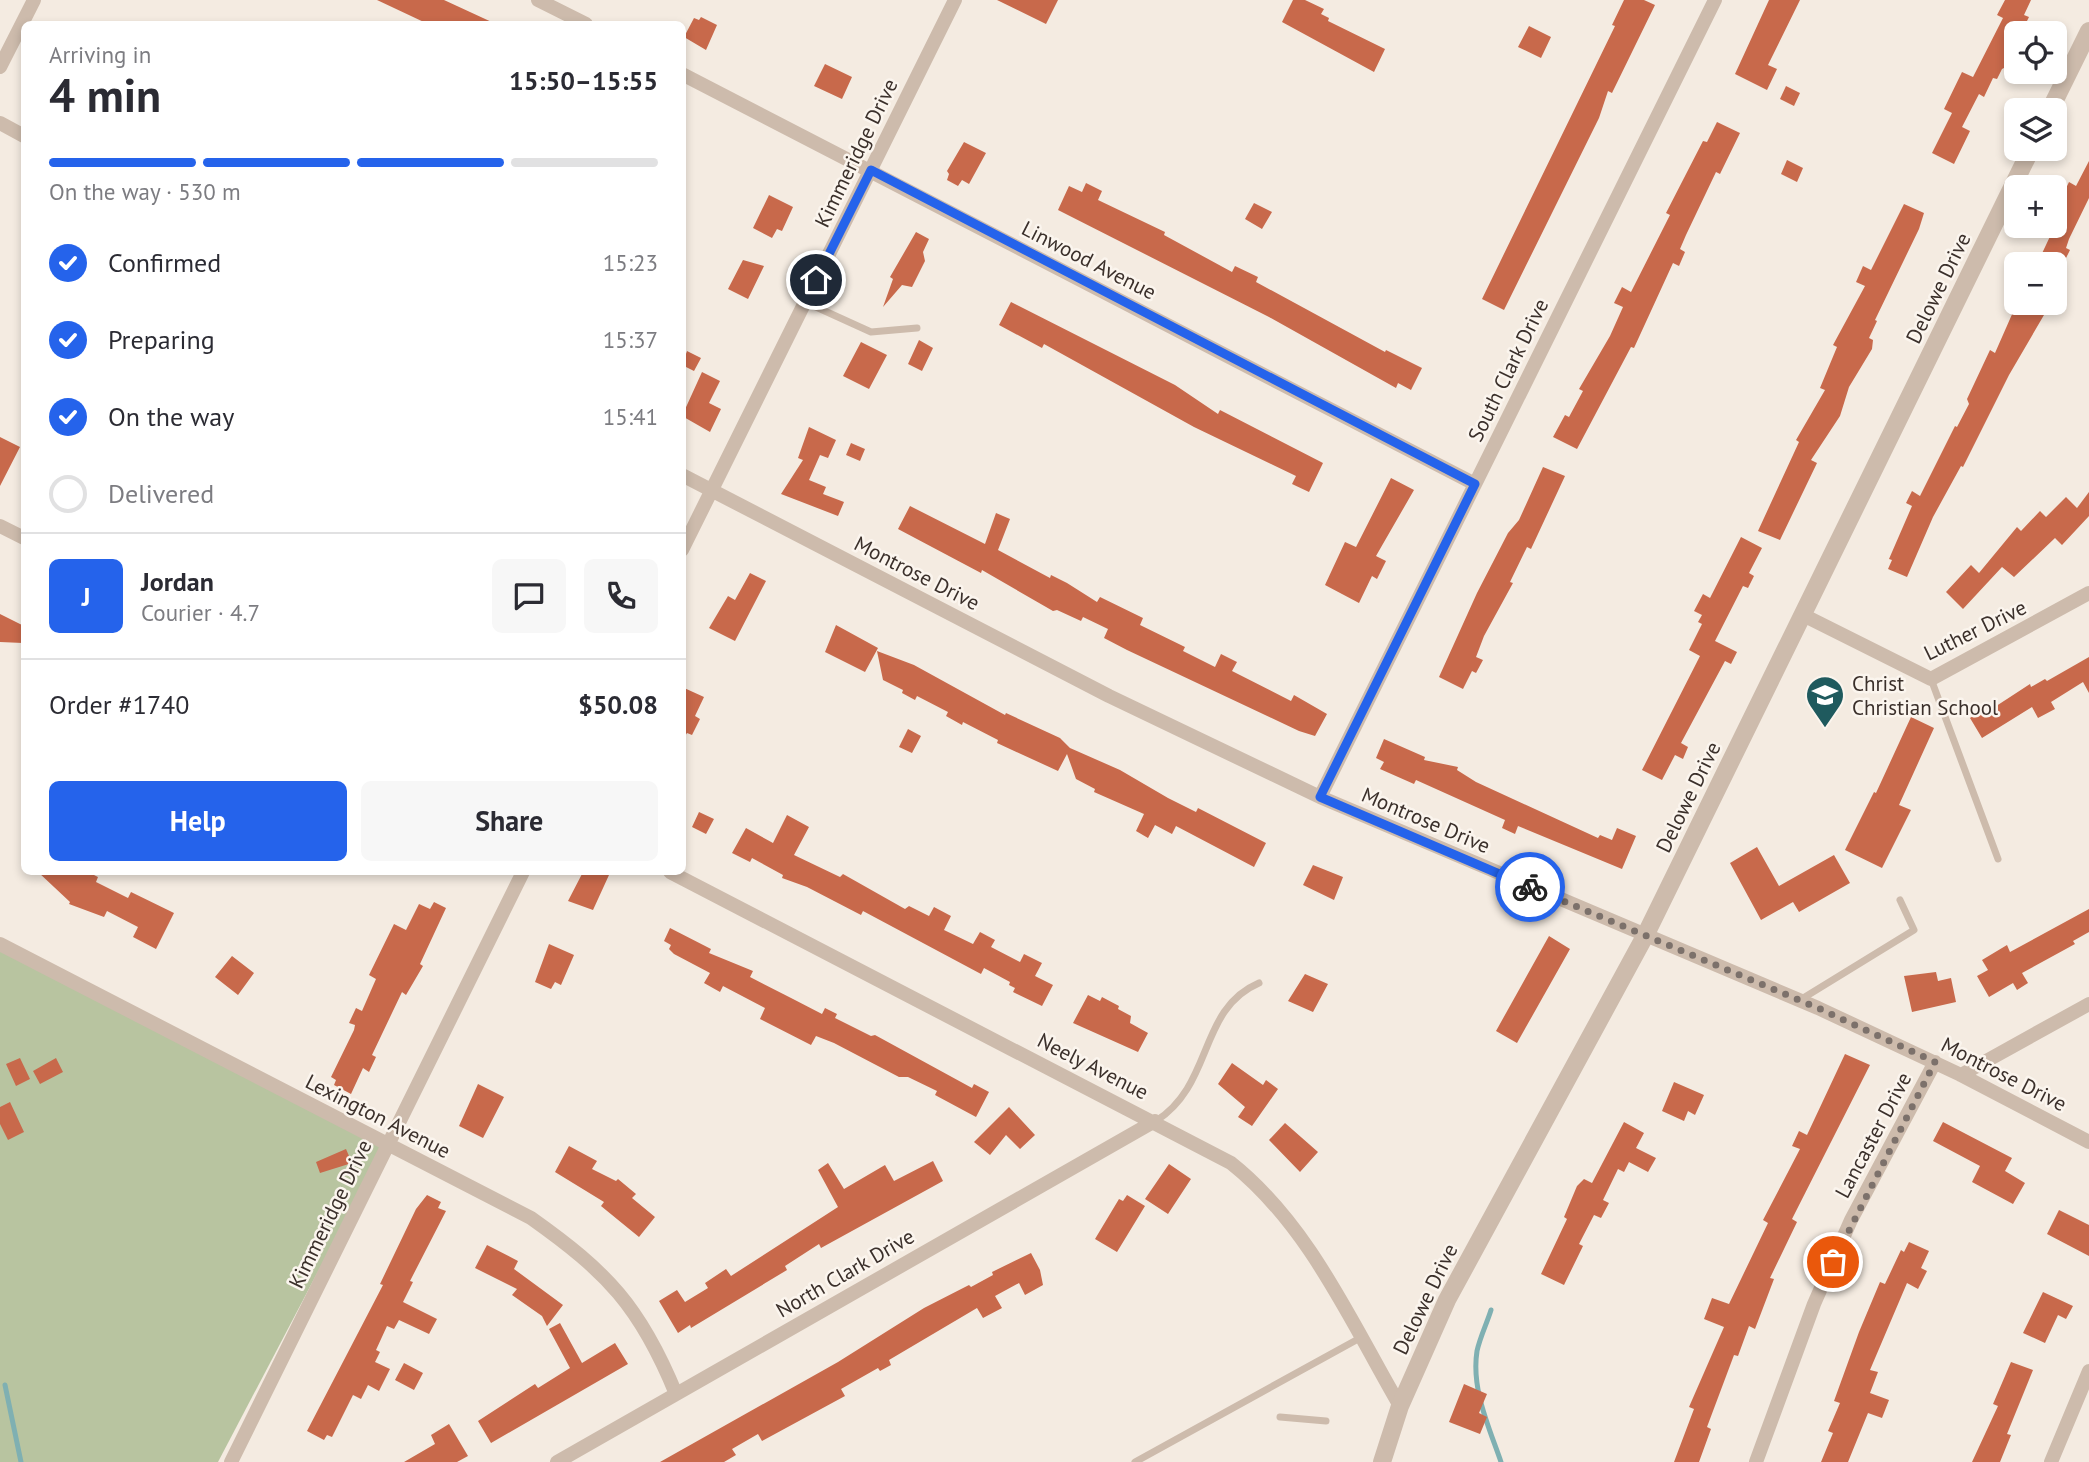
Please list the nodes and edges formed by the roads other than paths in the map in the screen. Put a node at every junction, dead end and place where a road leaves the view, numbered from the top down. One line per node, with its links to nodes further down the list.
1 (34, 0): 5 (street)
2 (538, 0): 6 (street)
3 (955, 0): 15 (street, Kimmeridge Drive)
4 (1715, 0): 19 (street, South Clark Drive)
5 (23, 21)
6 (580, 21)
7 (21, 25): 9 (street)
8 (2089, 31): 11 (street)
9 (0, 66)
10 (686, 76): 15 (street, Linwood Avenue)
11 (2056, 98)
12 (0, 123): 13 (street)
13 (21, 134)
14 (2025, 161): 25 (street, Delowe Drive)
15 (871, 170): 16 (street, Kimmeridge Drive); 19 (street, Linwood Avenue)
16 (805, 302): 17 (lane); 20 (street, Kimmeridge Drive)
17 (918, 328)
18 (686, 477): 20 (street, Montrose Drive)
19 (1475, 484): 27 (street, South Clark Drive)
20 (712, 490): 23 (street, Kimmeridge Drive); 27 (street, Montrose Drive)
21 (0, 526): 22 (street)
22 (21, 536)
23 (686, 542)
24 (2089, 593): 26 (street, Luther Drive)
25 (1803, 615): 26 (street, Luther Drive); 32 (street, Delowe Drive)
26 (1931, 679): 28 (lane)
27 (1320, 797): 32 (street, Montrose Drive)
28 (1998, 859)
29 (522, 875): 41 (street, Kimmeridge Drive)
30 (676, 875): 39 (street, Neely Avenue)
31 (1899, 900): 35 (lane)
32 (1645, 936): 35 (street, Montrose Drive); 45 (street, Delowe Drive)
33 (0, 944): 41 (street, Lexington Avenue)
34 (1259, 983): 39 (lane)
35 (1799, 1000): 37 (street, Montrose Drive)
36 (2089, 1004): 38 (street)
37 (1935, 1062): 38 (street, Montrose Drive); 53 (street, Lancaster Drive)
38 (1961, 1074): 40 (street, Montrose Drive)
39 (1155, 1121): 42 (street, Neely Avenue); 44 (street, North Clark Drive)
40 (2089, 1142)
41 (388, 1144): 44 (street, Lexington Avenue); 49 (street, Kimmeridge Drive)
42 (1360, 1338): 45 (street, Neely Avenue); 48 (lane)
43 (2089, 1371): 54 (street)
44 (676, 1394): 50 (street, North Clark Drive)
45 (1400, 1406): 52 (street, Delowe Drive)
46 (1280, 1418): 47 (lane)
47 (1326, 1421)
48 (1148, 1459): 51 (lane)
49 (230, 1462)
50 (557, 1462)
51 (1135, 1462)
52 (1382, 1462)
53 (1756, 1462)
54 (2051, 1462)

